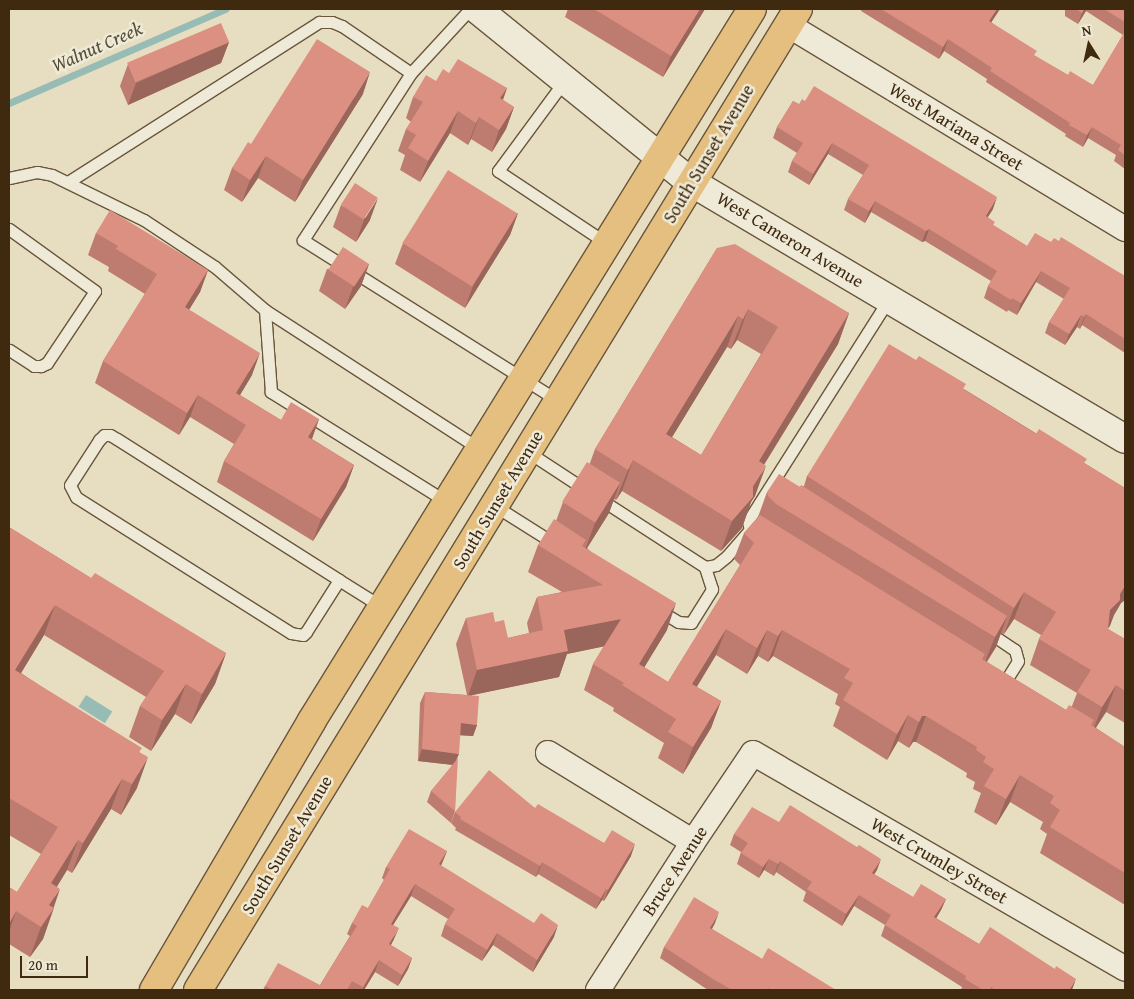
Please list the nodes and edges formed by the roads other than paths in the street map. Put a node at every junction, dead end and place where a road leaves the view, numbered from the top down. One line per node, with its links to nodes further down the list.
1 (752, 9): 6 (main road)
2 (476, 10): 4 (lane); 5 (street, West Cameron Avenue)
3 (793, 17): 9 (main road, South Sunset Avenue); 10 (street, West Mariana Street)
4 (411, 73): 8 (lane); 16 (lane)
5 (565, 80): 6 (street, West Cameron Avenue); 12 (lane)
6 (661, 158): 9 (street, West Cameron Avenue); 12 (main road)
7 (9, 178): 8 (lane)
8 (68, 182): 14 (lane)
9 (691, 182): 13 (street, West Cameron Avenue); 17 (main road, South Sunset Avenue)
10 (1125, 229)
11 (9, 230): 15 (lane)
12 (608, 244): 16 (main road)
13 (889, 299): 18 (street, West Cameron Avenue); 23 (lane)
14 (265, 310): 19 (lane); 21 (lane)
15 (9, 350)
16 (523, 378): 17 (lane); 19 (main road)
17 (559, 401): 20 (main road, South Sunset Avenue)
18 (1125, 438)
19 (480, 449): 21 (main road)
20 (528, 452): 22 (main road, South Sunset Avenue); 26 (lane)
21 (447, 502): 28 (main road)
22 (495, 506): 25 (lane); 38 (main road, South Sunset Avenue)
23 (750, 530): 24 (lane); 26 (lane)
24 (768, 545)
25 (563, 549)
26 (705, 567): 29 (lane)
27 (339, 580): 27 (lane); 28 (lane)
28 (382, 607): 37 (main road)
29 (654, 607)
30 (982, 628): 31 (lane)
31 (1002, 686)
32 (548, 753): 34 (street)
33 (753, 753): 34 (street, Bruce Avenue); 35 (street, West Crumley Street)
34 (693, 842): 36 (street, Bruce Avenue)
35 (1125, 969)
36 (602, 989)
37 (154, 990)
38 (198, 990)

